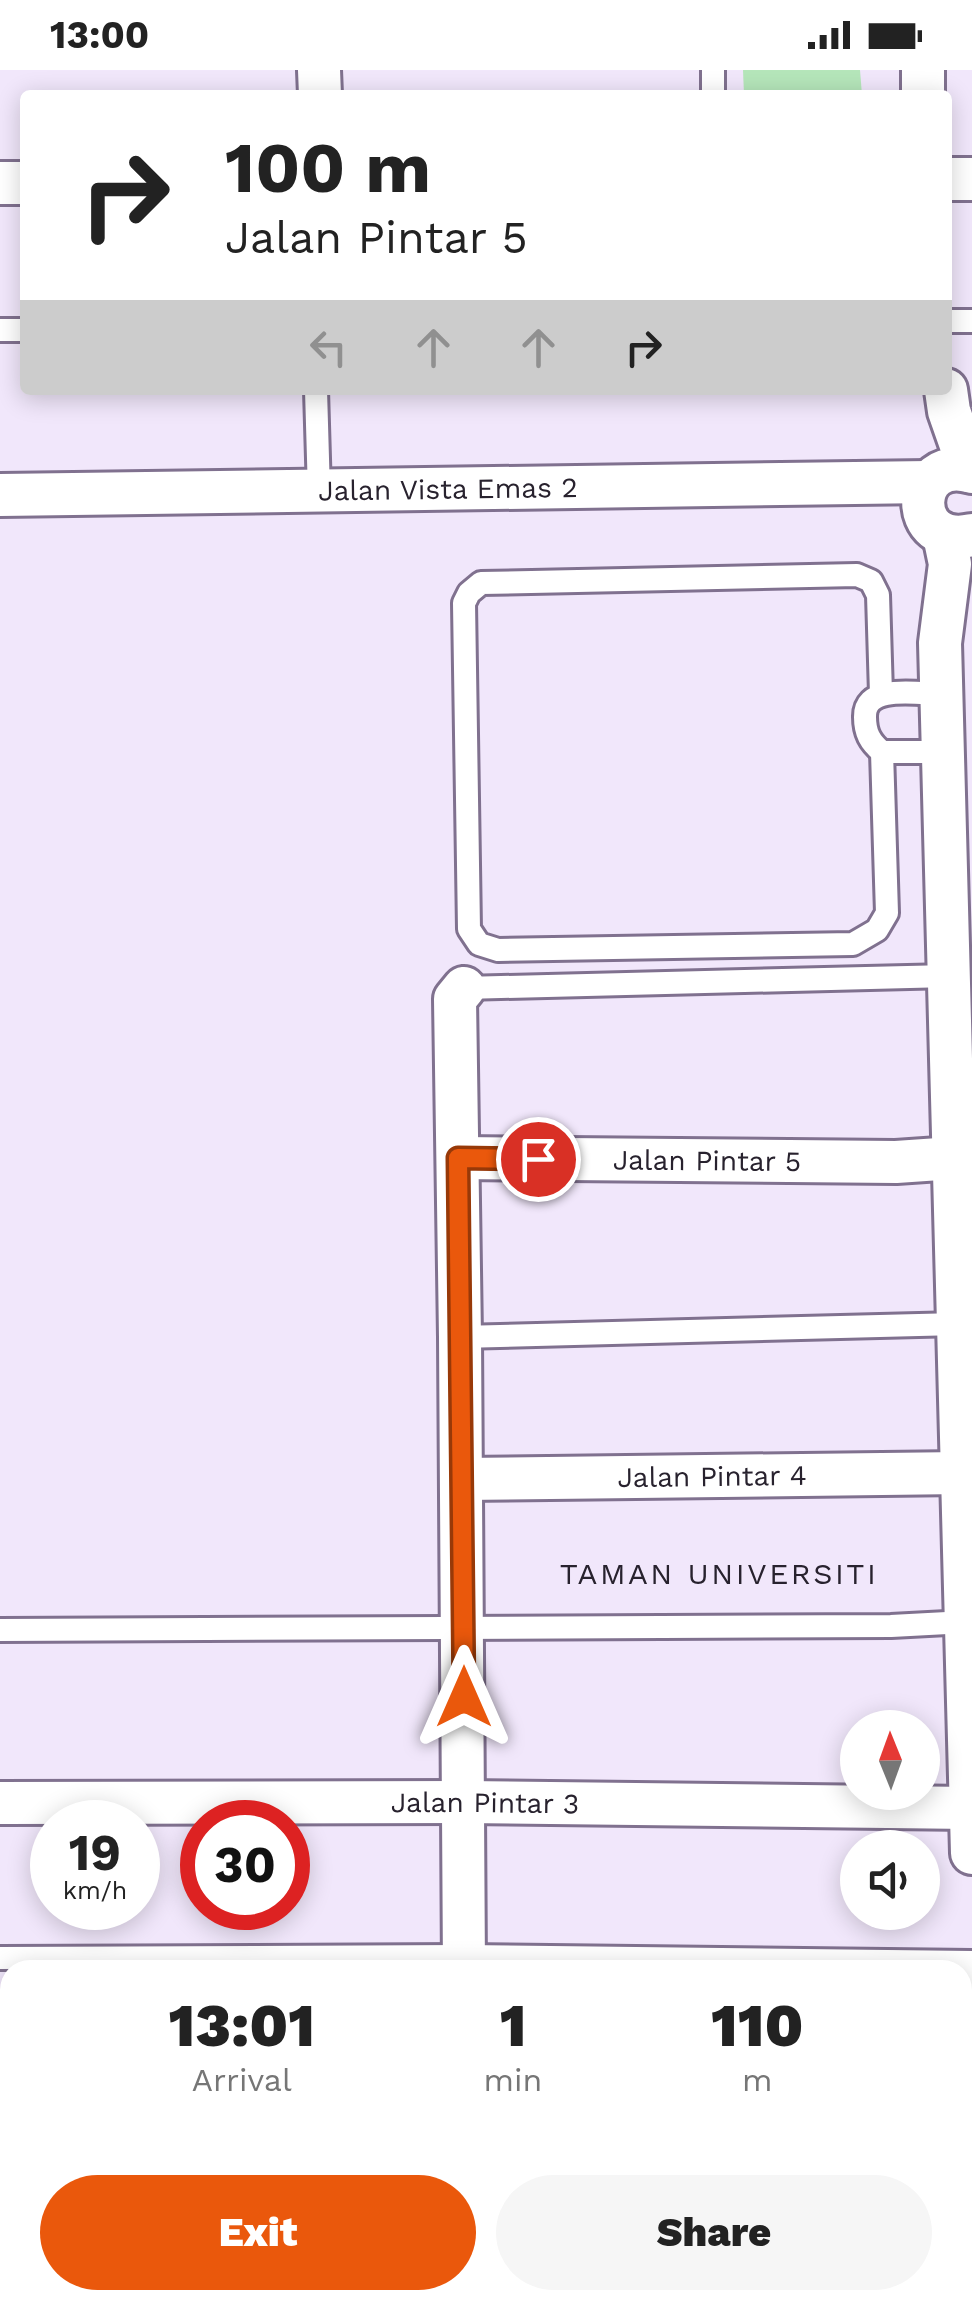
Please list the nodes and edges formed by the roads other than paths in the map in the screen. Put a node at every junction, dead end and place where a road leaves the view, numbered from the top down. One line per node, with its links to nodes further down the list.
1 (316, 395): 3 (lane)
2 (948, 400): 5 (street)
3 (319, 492): 4 (street, Jalan Vista Emas 2); 5 (street, Jalan Vista Emas 2)
4 (0, 495)
5 (944, 502): 7 (street)
6 (881, 694): 7 (lane); 8 (lane); 8 (lane)
7 (941, 694): 9 (street)
8 (882, 752): 9 (lane)
9 (943, 752): 11 (street)
10 (972, 912): 13 (street)
11 (948, 976): 12 (lane); 13 (street)
12 (464, 988): 14 (street)
13 (950, 1018): 15 (street)
14 (458, 1158): 15 (street, Jalan Pintar 5); 17 (street)
15 (954, 1158): 16 (street)
16 (958, 1324): 17 (lane); 18 (street)
17 (460, 1337): 19 (street)
18 (962, 1473): 19 (street, Jalan Pintar 4); 20 (street)
19 (462, 1479): 21 (street)
20 (966, 1622): 21 (lane); 25 (street)
21 (463, 1627): 22 (lane); 24 (street)
22 (0, 1630)
23 (0, 1802): 24 (street, Jalan Pintar 3)
24 (464, 1802): 25 (street, Jalan Pintar 3); 29 (street)
25 (971, 1808): 26 (street)
26 (972, 1853)
27 (0, 1958): 28 (lane)
28 (186, 1960)
29 (464, 1960)

